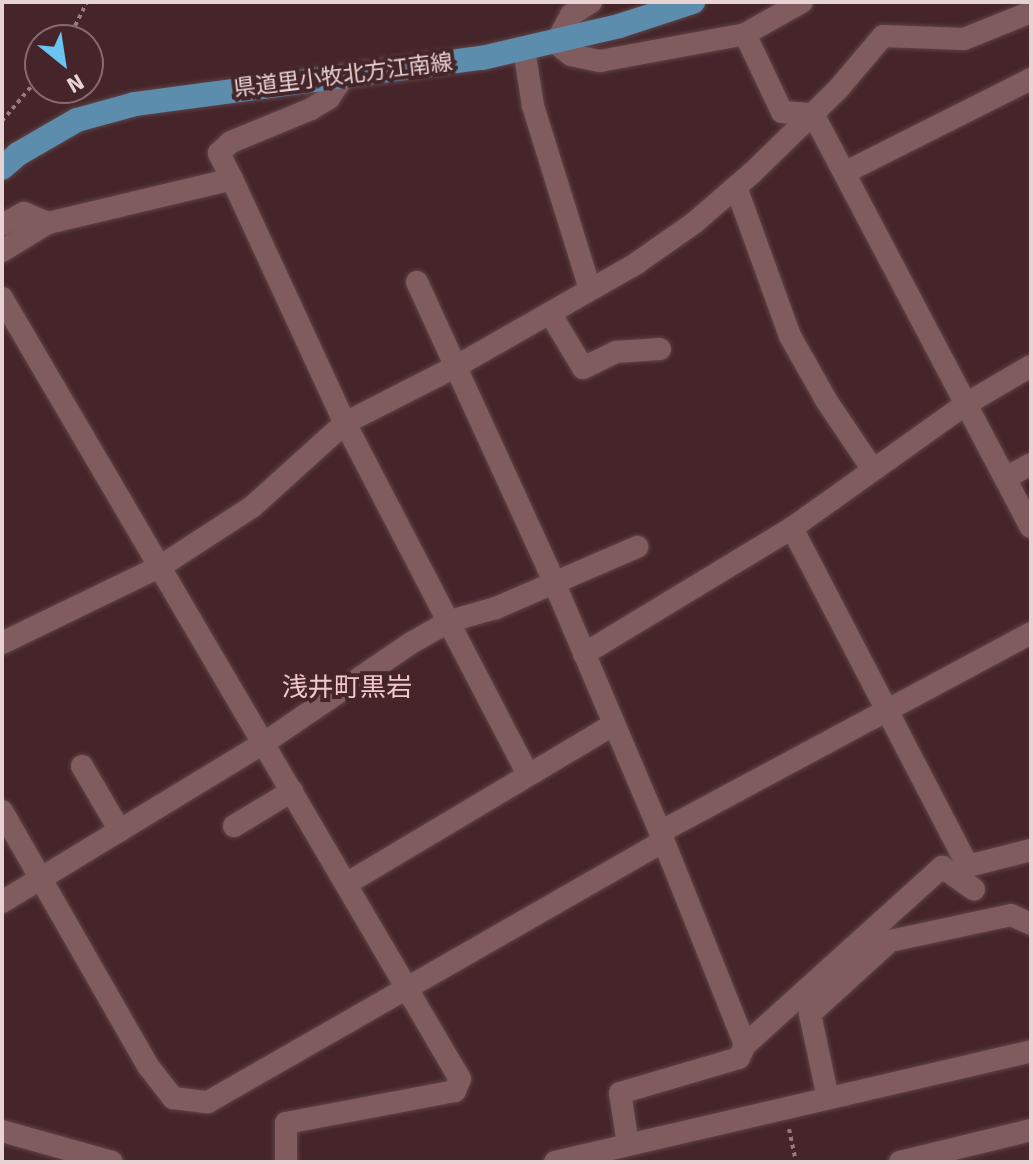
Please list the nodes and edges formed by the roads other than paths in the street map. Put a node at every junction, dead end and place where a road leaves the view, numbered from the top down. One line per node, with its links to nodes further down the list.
1 (591, 2): 6 (street)
2 (693, 2): 6 (main road, 県道里小牧北方江南線)
3 (802, 2): 5 (street)
4 (1031, 12): 10 (street)
5 (745, 34): 6 (street); 10 (street)
6 (556, 43): 7 (main road, 県道里小牧北方江南線)
7 (524, 49): 8 (main road, 県道里小牧北方江南線); 19 (street)
8 (344, 76): 11 (main road, 県道里小牧北方江南線); 13 (street)
9 (1031, 79): 12 (street)
10 (813, 114): 12 (street); 14 (street)
11 (2, 168)
12 (846, 172): 25 (street)
13 (232, 179): 15 (street); 26 (street)
14 (736, 187): 19 (street); 28 (street)
15 (48, 223): 16 (street); 17 (street)
16 (2, 225)
17 (2, 251)
18 (417, 282): 24 (street)
19 (590, 289): 21 (street)
20 (2, 298): 33 (street)
21 (550, 313): 22 (street); 24 (street)
22 (660, 349)
23 (1031, 366): 25 (street)
24 (455, 367): 26 (street); 34 (street)
25 (966, 404): 28 (street); 29 (street)
26 (345, 423): 33 (street); 35 (street)
27 (1031, 464): 29 (street)
28 (873, 470): 31 (street)
29 (1005, 478): 30 (street)
30 (1031, 527)
31 (792, 528): 38 (street); 39 (street)
32 (637, 547): 34 (street)
33 (161, 566): 37 (street); 41 (street)
34 (554, 582): 35 (street); 38 (street)
35 (450, 621): 41 (street); 43 (street)
36 (1031, 633): 39 (street)
37 (2, 643)
38 (584, 654): 40 (street)
39 (889, 708): 48 (street); 49 (street)
40 (614, 724): 43 (street); 48 (street)
41 (264, 743): 44 (street); 47 (street)
42 (82, 766): 47 (street)
43 (527, 773): 51 (street)
44 (292, 791): 46 (street); 51 (street)
45 (2, 811): 50 (street)
46 (234, 826)
47 (120, 831): 50 (street)
48 (662, 837): 55 (street); 56 (street)
49 (1031, 850)
50 (42, 879): 53 (street); 55 (street)
51 (346, 884): 55 (street)
52 (974, 889): 56 (street)
53 (2, 902)
54 (1031, 924): 58 (street)
55 (407, 989): 63 (street)
56 (745, 1045): 61 (street)
57 (1031, 1051): 58 (street)
58 (828, 1098): 61 (street)
59 (1031, 1130): 65 (street)
60 (2, 1131): 62 (street)
61 (628, 1144): 64 (street)
62 (112, 1162)
63 (286, 1162)
64 (555, 1162)
65 (900, 1162)

